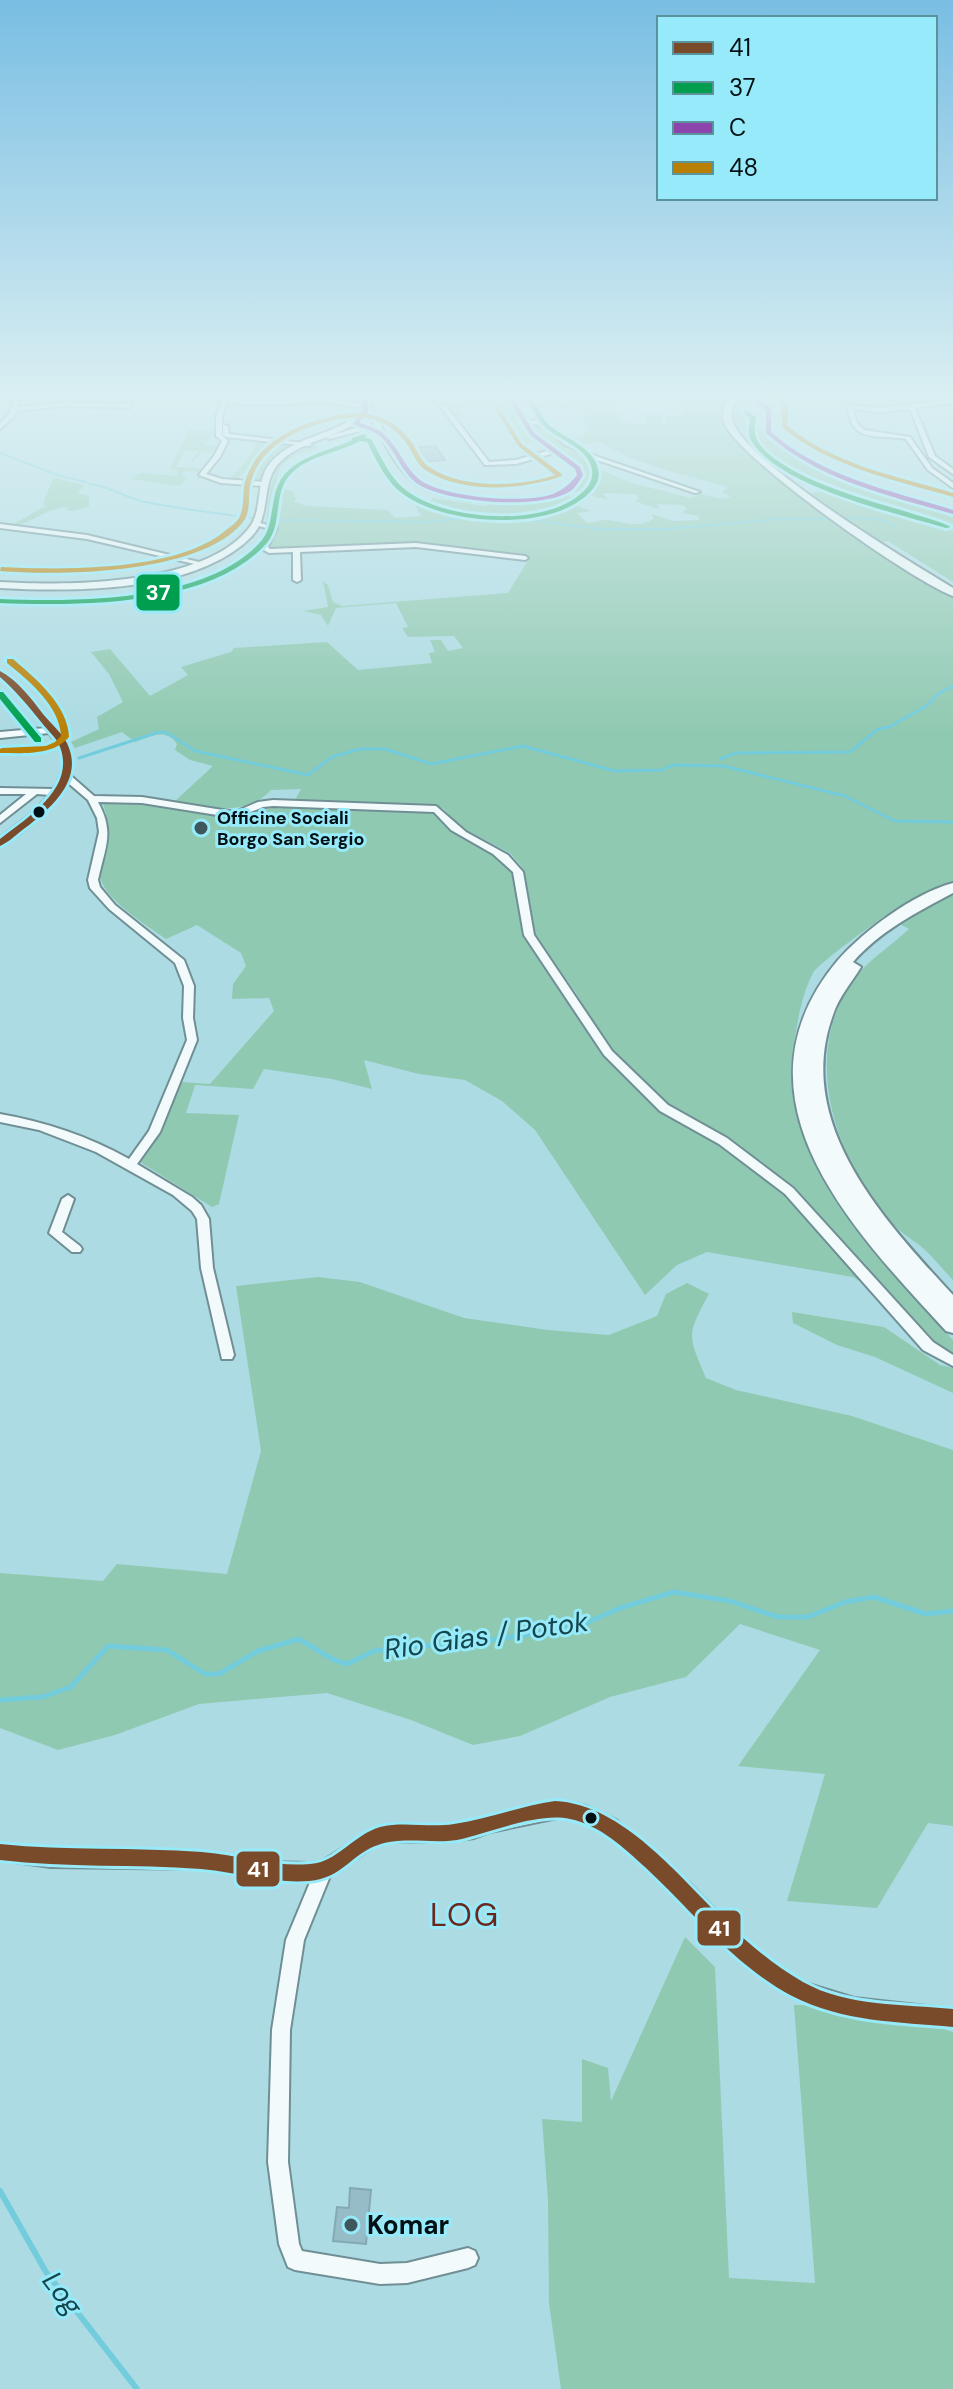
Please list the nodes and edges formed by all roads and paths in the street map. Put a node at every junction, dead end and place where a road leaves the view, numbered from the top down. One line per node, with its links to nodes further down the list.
1 (259, 510): 3 (main road)
2 (834, 510): 5 (highway)
3 (257, 524): 6 (street); 8 (main road)
4 (0, 526): 8 (street)
5 (879, 543): 11 (highway); 12 (highway)
6 (296, 550): 7 (street); 9 (street)
7 (525, 558)
8 (199, 563): 10 (main road)
9 (297, 580)
10 (0, 585)
11 (953, 587)
12 (953, 593)
13 (0, 673): 14 (street)
14 (51, 730): 15 (street); 16 (street)
15 (0, 735)
16 (66, 776): 19 (street); 20 (street)
17 (0, 791): 18 (street)
18 (34, 792): 19 (street); 21 (street)
19 (58, 792): 22 (street)
20 (92, 799): 27 (street); 33 (street)
21 (0, 820)
22 (0, 843)
23 (953, 887): 25 (highway)
24 (953, 899): 25 (highway)
25 (898, 923): 30 (highway); 31 (highway)
26 (0, 1118): 27 (street)
27 (131, 1164): 32 (street)
28 (68, 1199): 29 (street)
29 (76, 1249)
30 (953, 1307)
31 (953, 1326)
32 (227, 1355)
33 (953, 1361)
34 (0, 1852): 35 (street)
35 (324, 1870): 36 (street); 37 (street)
36 (953, 2018)
37 (468, 2258)

